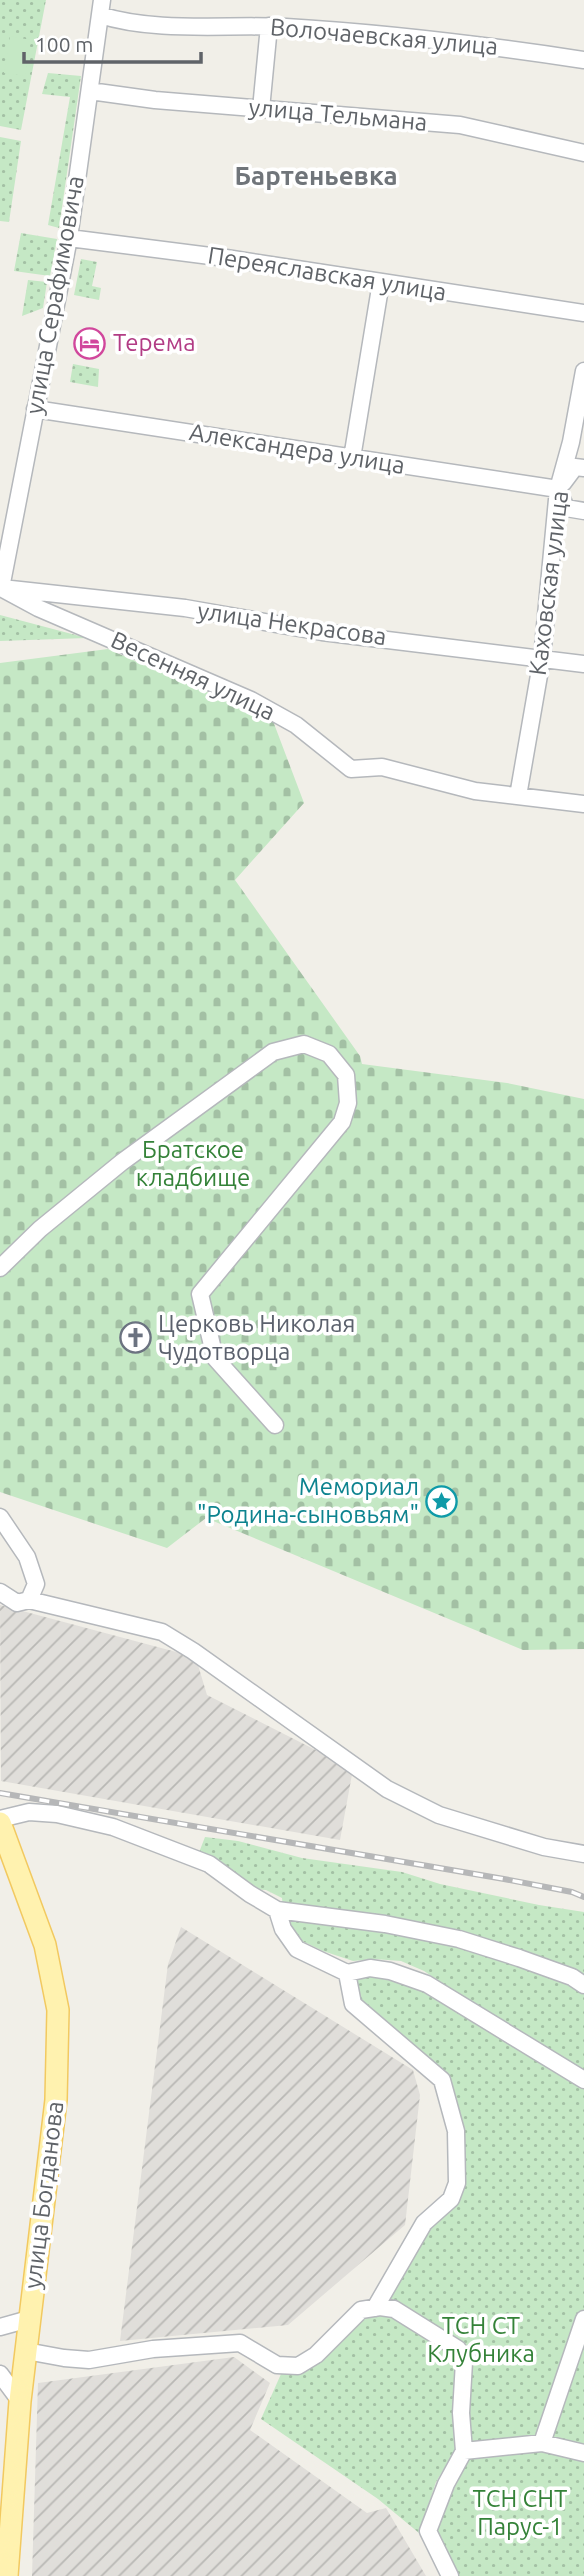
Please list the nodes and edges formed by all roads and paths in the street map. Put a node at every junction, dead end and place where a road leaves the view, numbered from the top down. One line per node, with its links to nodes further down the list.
1 (101, 7): 2 (street, Волочаевская улица); 4 (street, улица Серафимовича)
2 (269, 26): 3 (street, Волочаевская улица); 5 (street)
3 (584, 60)
4 (90, 90): 5 (street, улица Тельмана); 7 (street, улица Серафимовича)
5 (261, 109): 6 (street, улица Тельмана)
6 (584, 153)
7 (69, 238): 8 (street, Переяславская улица); 11 (street, улица Серафимовича)
8 (381, 282): 9 (street, Переяславская улица); 12 (street)
9 (584, 313)
10 (584, 371): 14 (street, Каховская улица)
11 (35, 409): 12 (street, Александера улица); 16 (street, улица Серафимовича)
12 (352, 458): 14 (street, Александера улица)
13 (584, 468): 14 (street)
14 (558, 489): 15 (street); 17 (street, Каховская улица)
15 (584, 511)
16 (0, 588): 17 (street, улица Некрасова); 19 (street, Весенняя улица)
17 (542, 658): 18 (street, улица Некрасова); 19 (street, Каховская улица)
18 (584, 664)
19 (518, 796): 20 (street, Весенняя улица)
20 (584, 804)
21 (0, 1268): 22 (street)
22 (275, 1425)
23 (0, 1517): 25 (street)
24 (0, 1592): 25 (street)
25 (29, 1600): 27 (street)
26 (0, 1821): 28 (street); 33 (main road, улица Богданова)
27 (584, 1854)
28 (277, 1910): 29 (street); 30 (street)
29 (347, 1973): 31 (street); 32 (street)
30 (584, 1985)
31 (584, 2080)
32 (375, 2308): 36 (street); 40 (street)
33 (29, 2319): 35 (street); 36 (main road, улица Богданова)
34 (584, 2319): 39 (street)
35 (0, 2327)
36 (26, 2351): 38 (main road, улица Богданова)
37 (0, 2374): 38 (street)
38 (20, 2402): 42 (main road, улица Богданова)
39 (542, 2443): 40 (street); 41 (street)
40 (464, 2451): 43 (street)
41 (584, 2452)
42 (7, 2576)
43 (450, 2576)

